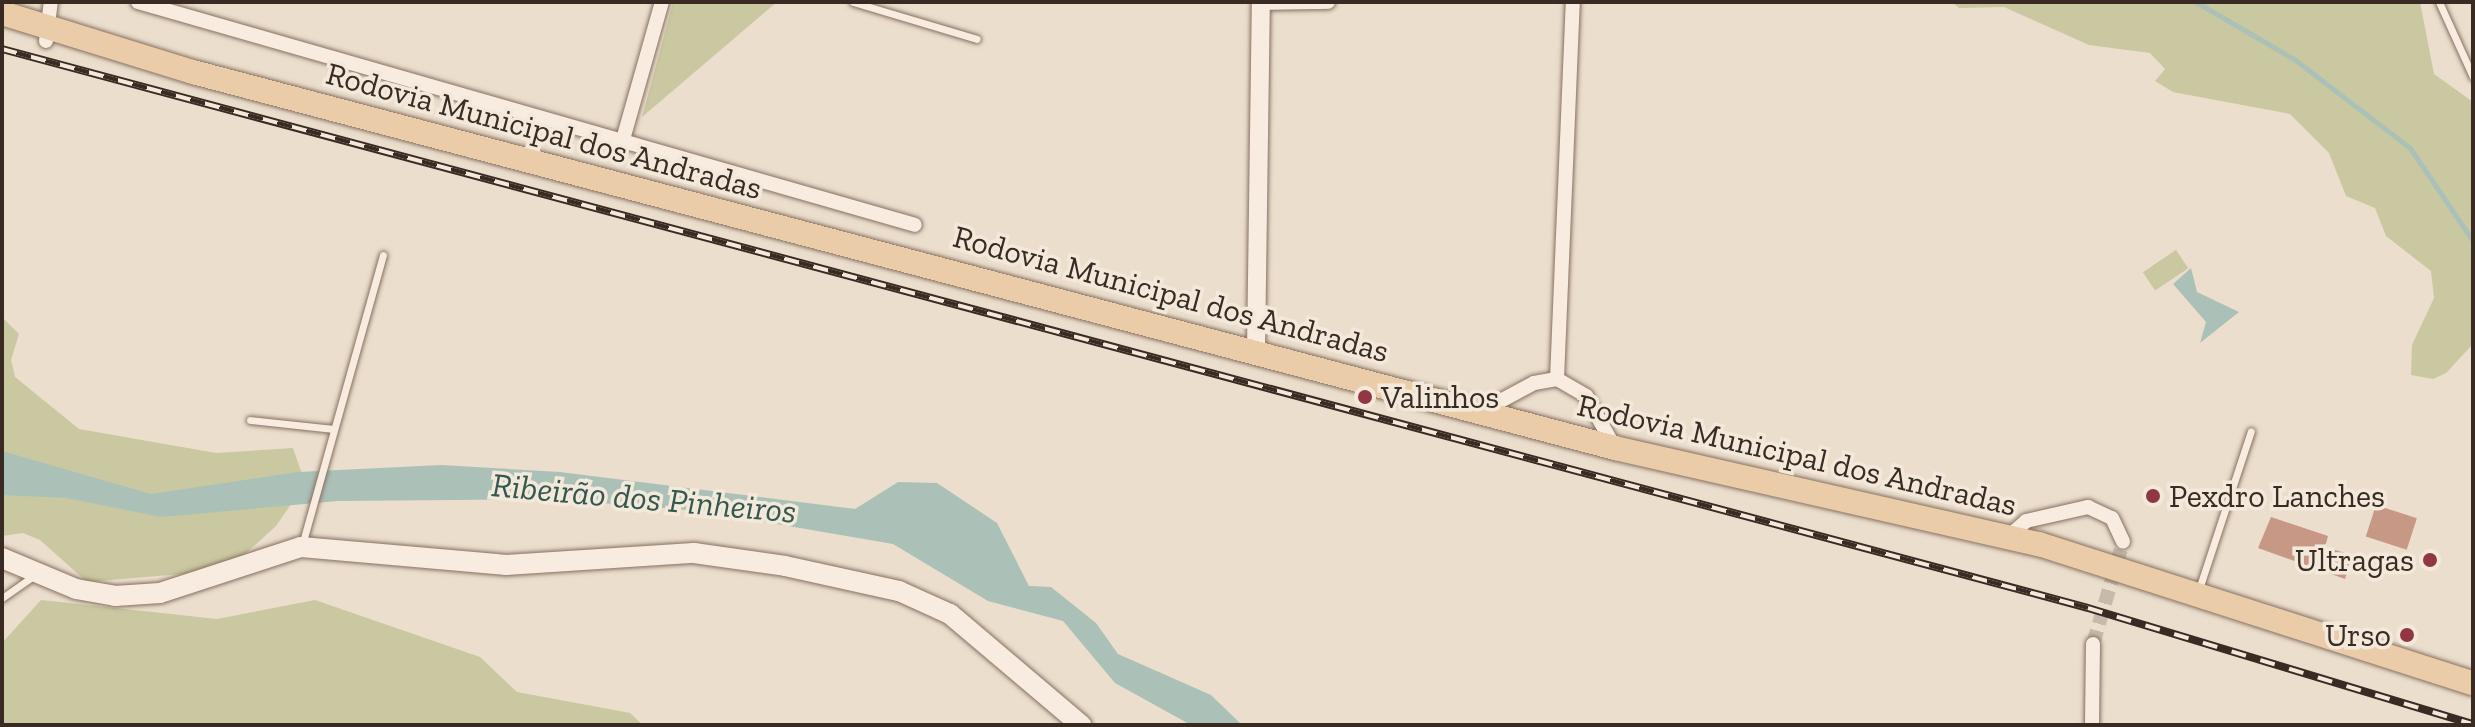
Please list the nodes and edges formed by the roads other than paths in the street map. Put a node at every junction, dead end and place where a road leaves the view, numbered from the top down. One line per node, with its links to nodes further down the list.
1 (51, 2): 12 (street)
2 (138, 2): 9 (street)
3 (662, 2): 15 (street)
4 (853, 2): 13 (lane)
5 (1261, 2): 6 (street); 18 (street)
6 (1328, 2)
7 (1573, 2): 19 (street)
8 (2439, 2): 14 (lane)
9 (194, 9): 15 (street)
10 (2, 13): 12 (main road, Rodovia Municipal dos Andradas)
11 (2, 29): 12 (main road, Rodovia Municipal dos Andradas)
12 (48, 34): 18 (main road, Rodovia Municipal dos Andradas)
13 (977, 39)
14 (2473, 77)
15 (622, 143): 16 (street)
16 (915, 225)
17 (383, 255): 22 (lane)
18 (1256, 350): 20 (main road, Rodovia Municipal dos Andradas)
19 (1557, 379): 20 (street); 24 (street)
20 (1480, 412): 24 (main road, Rodovia Municipal dos Andradas)
21 (250, 420): 22 (lane)
22 (333, 429): 27 (lane)
23 (2251, 431): 30 (lane)
24 (1615, 448): 25 (main road, Rodovia Municipal dos Andradas)
25 (2009, 536): 26 (street); 30 (main road, Rodovia Municipal dos Andradas)
26 (2123, 542)
27 (301, 547): 29 (main road); 34 (main road)
28 (2, 558): 29 (main road)
29 (38, 573): 31 (lane)
30 (2196, 596): 33 (main road, Rodovia Municipal dos Andradas)
31 (2, 598)
32 (2093, 644): 35 (street)
33 (2473, 683)
34 (1081, 725)
35 (2092, 725)

